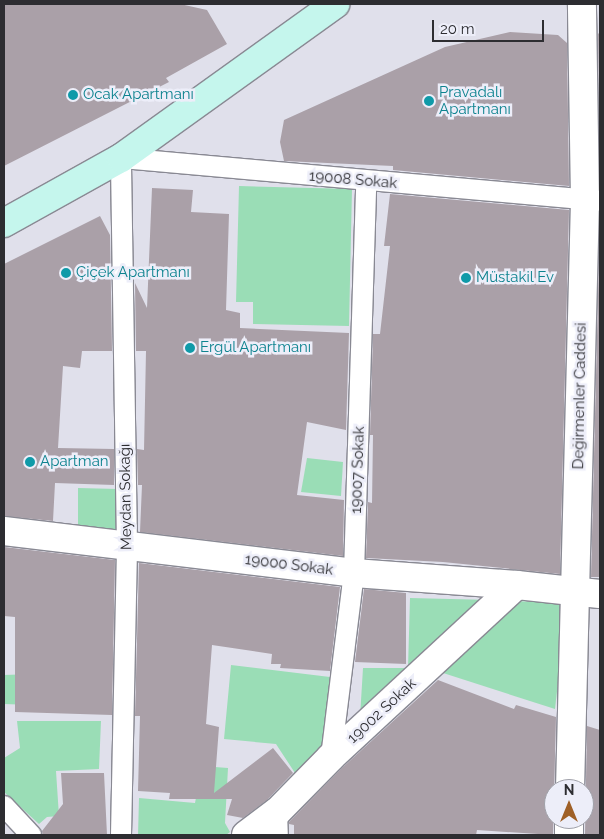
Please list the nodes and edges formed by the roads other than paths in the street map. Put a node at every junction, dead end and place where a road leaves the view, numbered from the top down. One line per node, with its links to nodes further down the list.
1 (335, 4): 3 (main road)
2 (582, 4): 5 (street, Değirmenler Caddesi)
3 (121, 158): 4 (lane, 19008 Sokak); 6 (main road); 8 (lane, Meydan Sokağı)
4 (366, 181): 5 (lane, 19008 Sokak); 9 (lane, 19007 Sokak)
5 (592, 201): 11 (street, Değirmenler Caddesi)
6 (4, 223)
7 (4, 531): 8 (street, 19000 Sokak)
8 (126, 546): 9 (street, 19000 Sokak); 17 (lane, Meydan Sokağı)
9 (354, 573): 10 (street, 19000 Sokak); 12 (lane, 19007 Sokak)
10 (517, 585): 11 (street, 19000 Sokak); 12 (street, 19002 Sokak)
11 (587, 593): 13 (street, Değirmenler Caddesi)
12 (331, 757): 15 (street, 19002 Sokak)
13 (571, 779)
14 (4, 806): 16 (lane)
15 (277, 824): 18 (street, 19002 Sokak)
16 (31, 835)
17 (122, 835)
18 (246, 835)

